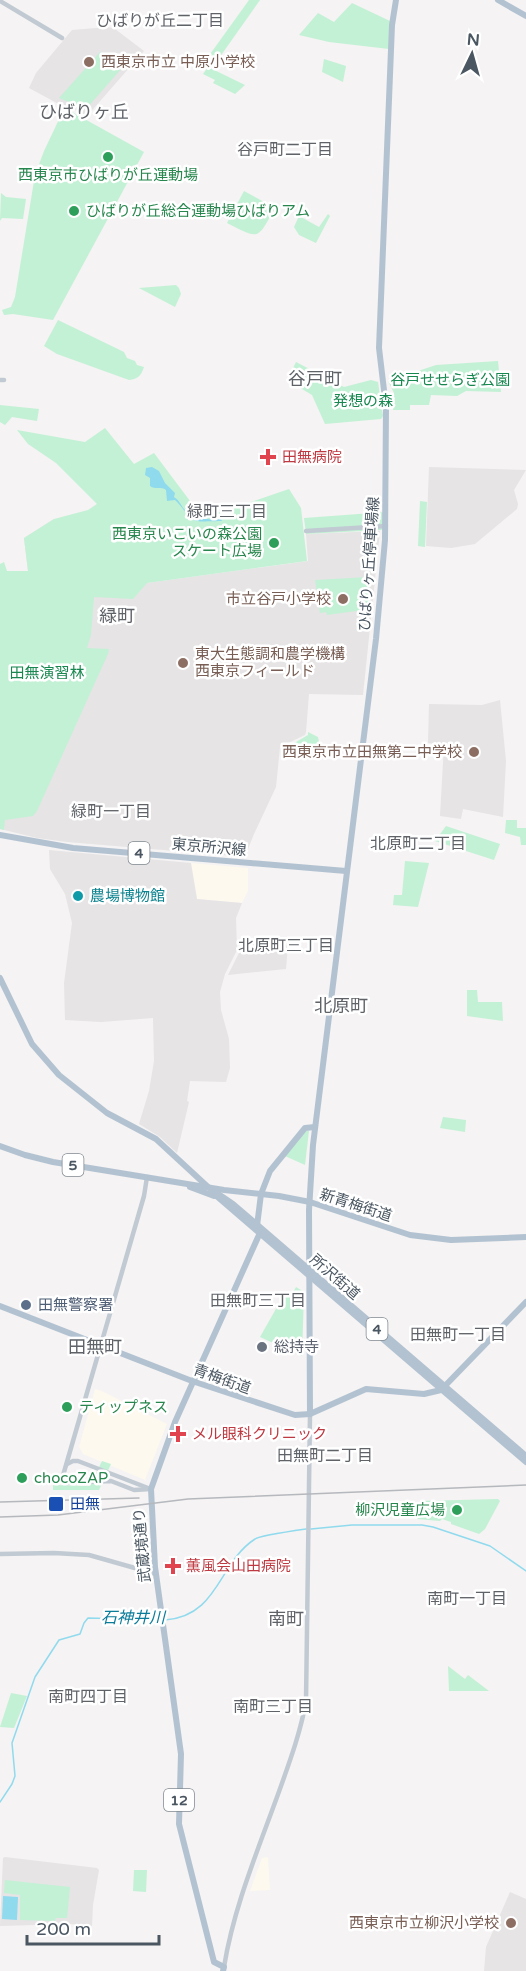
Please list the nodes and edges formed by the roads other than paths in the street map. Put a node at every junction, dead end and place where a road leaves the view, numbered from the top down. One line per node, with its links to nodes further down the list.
1 (396, 0): 6 (main road, ひばりヶ丘停車場線)
2 (498, 0): 4 (main road)
3 (0, 1): 5 (street)
4 (526, 16)
5 (62, 38)
6 (386, 526): 7 (street); 9 (main road, ひばりヶ丘停車場線)
7 (306, 531)
8 (0, 835): 9 (main road, 東京所沢線 / 4)
9 (346, 871): 11 (main road, ひばりヶ丘停車場線)
10 (0, 978): 13 (main road, 所沢街道 / 4)
11 (315, 1127): 18 (main road); 20 (main road, ひばりヶ丘停車場線)
12 (0, 1146): 14 (main road, 新青梅街道 / 5)
13 (194, 1174): 16 (main road); 17 (main road, 所沢街道 / 4)
14 (147, 1177): 15 (main road, 新青梅街道 / 5); 31 (street)
15 (178, 1182): 16 (main road, 新青梅街道 / 5); 19 (main road, 新青梅街道 / 5)
16 (188, 1183): 17 (main road, 新青梅街道 / 5)
17 (208, 1187): 18 (main road, 新青梅街道); 19 (main road, 所沢街道 / 4); 21 (main road, 所沢街道 / 4)
18 (261, 1194): 20 (main road, 新青梅街道); 21 (main road)
19 (215, 1197): 22 (main road, 所沢街道 / 4)
20 (310, 1202): 23 (main road, 新青梅街道); 24 (main road, ひばりヶ丘停車場線)
21 (258, 1226): 25 (main road, 所沢街道 / 4)
22 (259, 1235): 26 (main road, 所沢街道 / 4); 32 (main road, 武蔵境通り / 12)
23 (526, 1237)
24 (309, 1255): 25 (main road); 26 (main road, ひばりヶ丘停車場線)
25 (294, 1258): 26 (main road, 所沢街道 / 4)
26 (309, 1274): 27 (main road, 所沢街道 / 4); 28 (main road, ひばりヶ丘停車場線); 33 (main road, 所沢街道 / 4)
27 (323, 1289): 28 (main road); 33 (main road, 所沢街道 / 4)
28 (309, 1296): 34 (main road, ひばりヶ丘停車場線)
29 (526, 1302): 33 (main road)
30 (0, 1306): 31 (main road, 青梅街道)
31 (101, 1346): 32 (main road, 青梅街道); 35 (street)
32 (192, 1381): 34 (main road, 青梅街道); 42 (main road, 武蔵境通り / 12)
33 (443, 1388): 34 (main road, 青梅街道); 36 (main road, 4); 38 (main road, 4)
34 (310, 1414): 45 (street)
35 (72, 1448): 37 (street); 39 (street)
36 (526, 1456)
37 (78, 1461): 39 (street); 40 (street)
38 (526, 1462)
39 (66, 1465): 41 (street)
40 (100, 1470): 41 (street); 42 (street)
41 (100, 1481): 42 (street)
42 (151, 1489): 44 (main road, 武蔵境通り / 12)
43 (0, 1554): 44 (street)
44 (156, 1574): 45 (main road, 武蔵境通り / 12)
45 (223, 1969)

